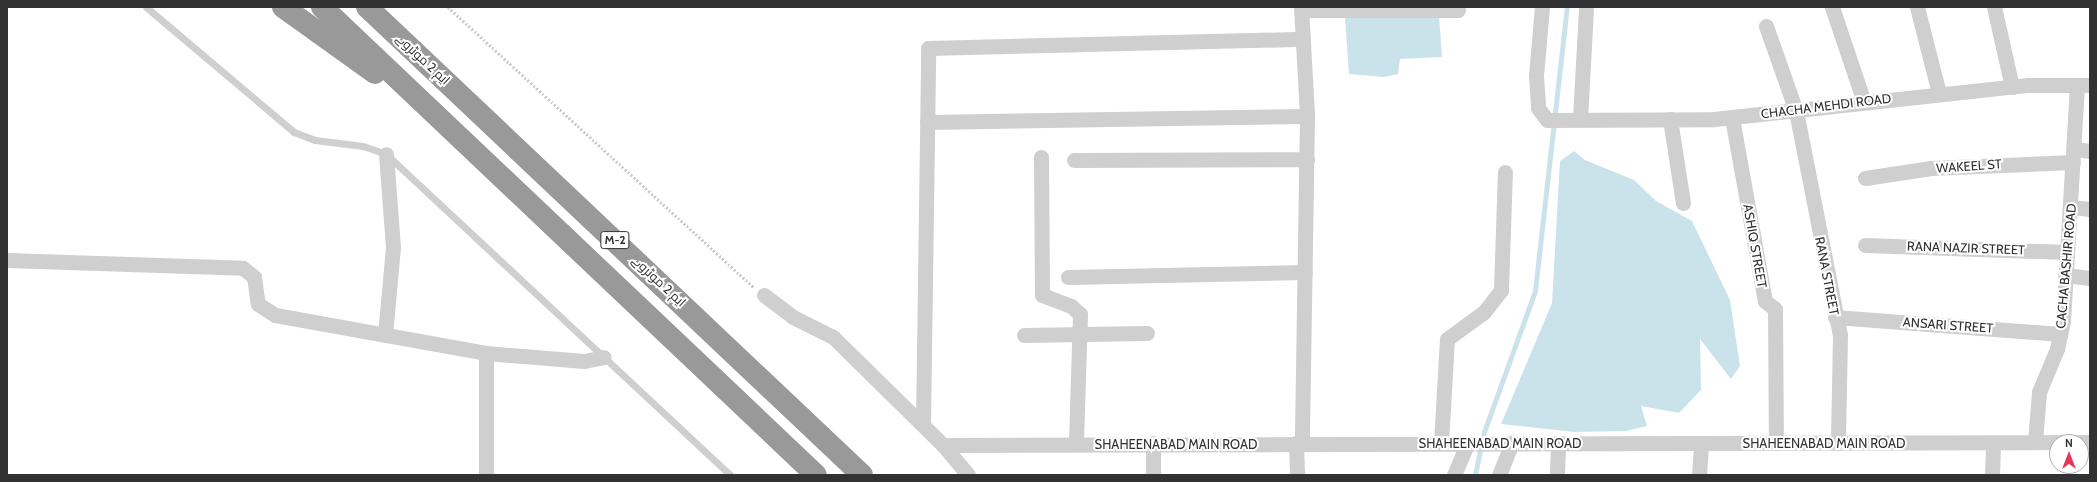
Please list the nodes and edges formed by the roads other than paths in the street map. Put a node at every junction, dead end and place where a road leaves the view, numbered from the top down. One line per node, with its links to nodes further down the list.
1 (146, 7): 27 (lane)
2 (284, 7): 25 (highway)
3 (322, 7): 25 (highway, M-2)
4 (367, 7): 73 (highway, ایم 2 موٹروے / M-2)
5 (1542, 7): 22 (street, CHACHA MEHDI ROAD)
6 (1586, 7): 22 (street)
7 (1832, 7): 18 (street)
8 (1917, 7): 17 (street)
9 (1994, 7): 16 (street)
10 (1301, 9): 11 (street); 14 (street)
11 (1397, 9): 12 (street)
12 (1458, 10)
13 (1766, 26): 19 (street, RANA STREET)
14 (1303, 39): 20 (street); 24 (street)
15 (2084, 85): 16 (street, CHACHA MEHDI ROAD); 28 (street, CACHA BASHIR ROAD)
16 (2012, 87): 17 (street, CHACHA MEHDI ROAD)
17 (1939, 94): 18 (street, CHACHA MEHDI ROAD)
18 (1864, 102): 19 (street, CHACHA MEHDI ROAD)
19 (1796, 111): 21 (street, CHACHA MEHDI ROAD); 45 (street, RANA STREET)
20 (1307, 116): 24 (street); 30 (street)
21 (1732, 118): 23 (street, CHACHA MEHDI ROAD); 63 (street, ASHIQ STREET)
22 (1580, 119): 23 (street, CHACHA MEHDI ROAD)
23 (1670, 120): 34 (street)
24 (927, 122): 54 (street)
25 (454, 130): 52 (highway, M-2)
26 (2090, 151): 28 (street, WAKEEL ST)
27 (386, 154): 49 (street); 53 (lane)
28 (2073, 155): 33 (street, WAKEEL ST); 35 (street, CACHA BASHIR ROAD)
29 (1041, 157): 47 (street)
30 (1307, 159): 31 (street); 40 (street)
31 (1074, 160)
32 (1505, 172): 59 (street)
33 (1865, 178)
34 (1683, 202)
35 (2070, 207): 36 (street); 38 (street, CACHA BASHIR ROAD)
36 (2090, 209)
37 (1865, 245): 38 (street, RANA NAZIR STREET)
38 (2067, 252): 41 (street, CACHA BASHIR ROAD)
39 (7, 260): 49 (street)
40 (1305, 272): 42 (street); 58 (street)
41 (2065, 275): 43 (street); 48 (street, CACHA BASHIR ROAD)
42 (1068, 277)
43 (2090, 278)
44 (764, 295): 54 (street)
45 (1835, 317): 48 (street, ANSARI STREET); 64 (street, RANA STREET)
46 (1147, 332): 47 (street)
47 (1080, 334): 50 (street); 66 (street)
48 (2060, 334): 55 (street, CACHA BASHIR ROAD)
49 (385, 335): 51 (street)
50 (1024, 335)
51 (486, 353): 53 (street); 69 (street)
52 (692, 355): 71 (highway); 72 (highway, M-2)
53 (604, 357): 70 (lane)
54 (923, 425): 68 (street)
55 (2035, 442): 56 (street, SHAHEENABAD MAIN ROAD); 65 (street, SHAHEENABAD MAIN ROAD)
56 (2049, 442)
57 (1152, 443): 58 (street, SHAHEENABAD MAIN ROAD); 66 (street, SHAHEENABAD MAIN ROAD); 75 (street)
58 (1299, 443): 59 (street, SHAHEENABAD MAIN ROAD); 76 (street)
59 (1441, 443): 67 (street, SHAHEENABAD MAIN ROAD)
60 (1512, 443): 61 (street, SHAHEENABAD MAIN ROAD); 67 (street, SHAHEENABAD MAIN ROAD); 78 (street)
61 (1558, 443): 62 (street, SHAHEENABAD MAIN ROAD); 79 (street)
62 (1701, 443): 63 (street, SHAHEENABAD MAIN ROAD); 80 (street)
63 (1776, 443): 64 (street, SHAHEENABAD MAIN ROAD)
64 (1838, 443): 65 (street, SHAHEENABAD MAIN ROAD)
65 (1993, 443): 81 (street)
66 (1076, 444): 68 (street, SHAHEENABAD MAIN ROAD)
67 (1467, 444): 77 (street)
68 (943, 446): 74 (street)
69 (486, 475)
70 (730, 475)
71 (804, 475)
72 (816, 475)
73 (862, 475)
74 (968, 475)
75 (1152, 475)
76 (1297, 475)
77 (1454, 475)
78 (1499, 475)
79 (1557, 475)
80 (1699, 475)
81 (1992, 475)

